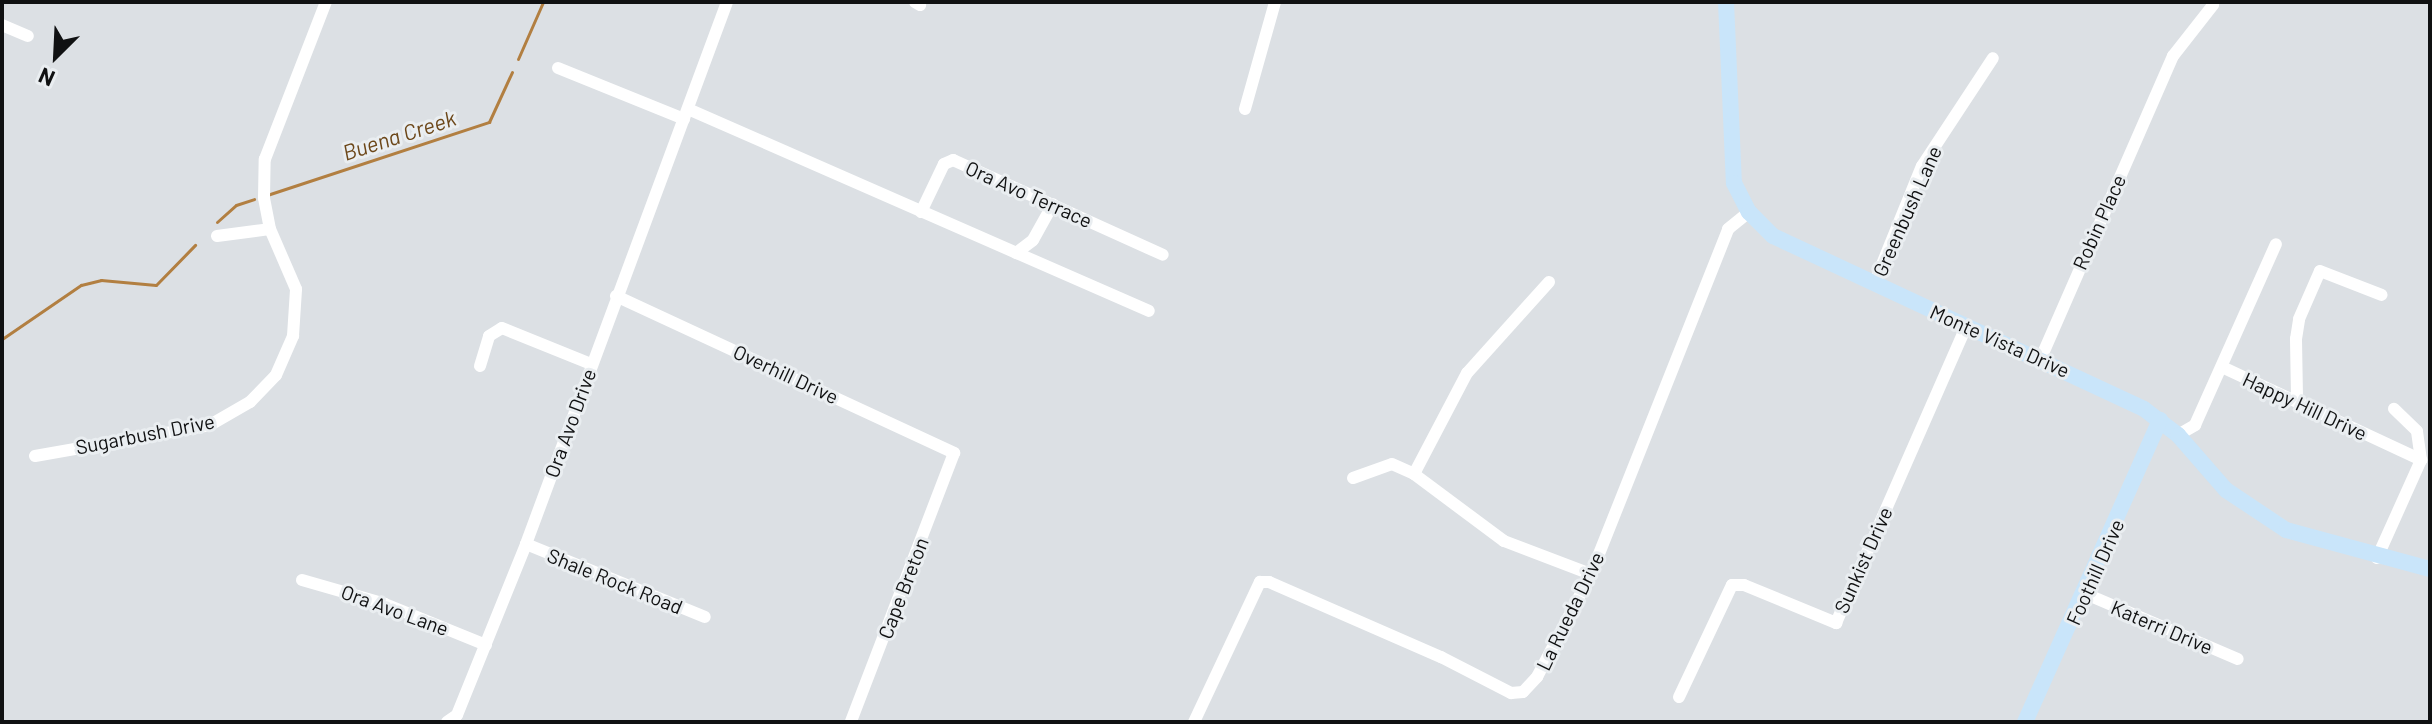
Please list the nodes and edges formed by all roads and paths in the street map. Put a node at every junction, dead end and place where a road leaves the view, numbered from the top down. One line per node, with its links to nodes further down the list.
1 (326, 2): 15 (street, Sugarbush Drive)
2 (727, 2): 11 (street, Ora Avo Drive)
3 (1275, 2): 10 (street)
4 (1726, 2): 14 (main road, Monte Vista Drive)
5 (2213, 5): 26 (street, Robin Place)
6 (2, 25): 7 (street)
7 (28, 36)
8 (1993, 58): 21 (street, Greenbush Lane)
9 (558, 68): 11 (street)
10 (1245, 109)
11 (686, 114): 13 (street); 23 (street, Ora Avo Drive)
12 (1053, 204): 13 (street, Ora Avo Terrace); 18 (street); 19 (street, Ora Avo Terrace)
13 (921, 212): 18 (street)
14 (1749, 212): 21 (main road, Monte Vista Drive); 42 (street, La Rueda Drive)
15 (270, 229): 16 (street); 35 (street, Sugarbush Drive)
16 (217, 236)
17 (2276, 244): 29 (street)
18 (1016, 253): 24 (street)
19 (1163, 255)
20 (1549, 282): 37 (street)
21 (1874, 284): 25 (main road, Monte Vista Drive)
22 (2382, 295): 30 (street)
23 (616, 296): 27 (street, Ora Avo Drive); 34 (street, Overhill Drive)
24 (1149, 311)
25 (1967, 325): 26 (main road, Monte Vista Drive); 48 (street, Sunkist Drive)
26 (2041, 358): 32 (main road, Monte Vista Drive)
27 (591, 364): 28 (street); 39 (street, Ora Avo Drive)
28 (480, 366)
29 (2222, 367): 30 (street, Happy Hill Drive); 33 (street, Happy Hill Drive)
30 (2307, 409): 36 (street, Happy Hill Drive)
31 (2394, 409): 36 (street)
32 (2160, 420): 33 (main road, Monte Vista Drive); 44 (main road, Foothill Drive)
33 (2178, 435): 40 (main road, Monte Vista Drive)
34 (954, 453): 51 (street, Cape Breton)
35 (35, 456)
36 (2421, 460): 40 (street)
37 (1414, 474): 38 (street); 42 (street)
38 (1353, 478)
39 (526, 544): 45 (street, Shale Rock Road); 46 (street, Ora Avo Drive)
40 (2377, 558): 41 (main road, Monte Vista Drive)
41 (2430, 569)
42 (1591, 574): 52 (street, La Rueda Drive)
43 (302, 580): 46 (street, Ora Avo Lane)
44 (2086, 594): 47 (street, Katerri Drive); 50 (main road, Foothill Drive)
45 (705, 617)
46 (486, 645): 49 (street, Ora Avo Drive)
47 (2238, 659)
48 (1679, 697)
49 (446, 721)
50 (2029, 721)
51 (851, 722)
52 (1194, 722)

